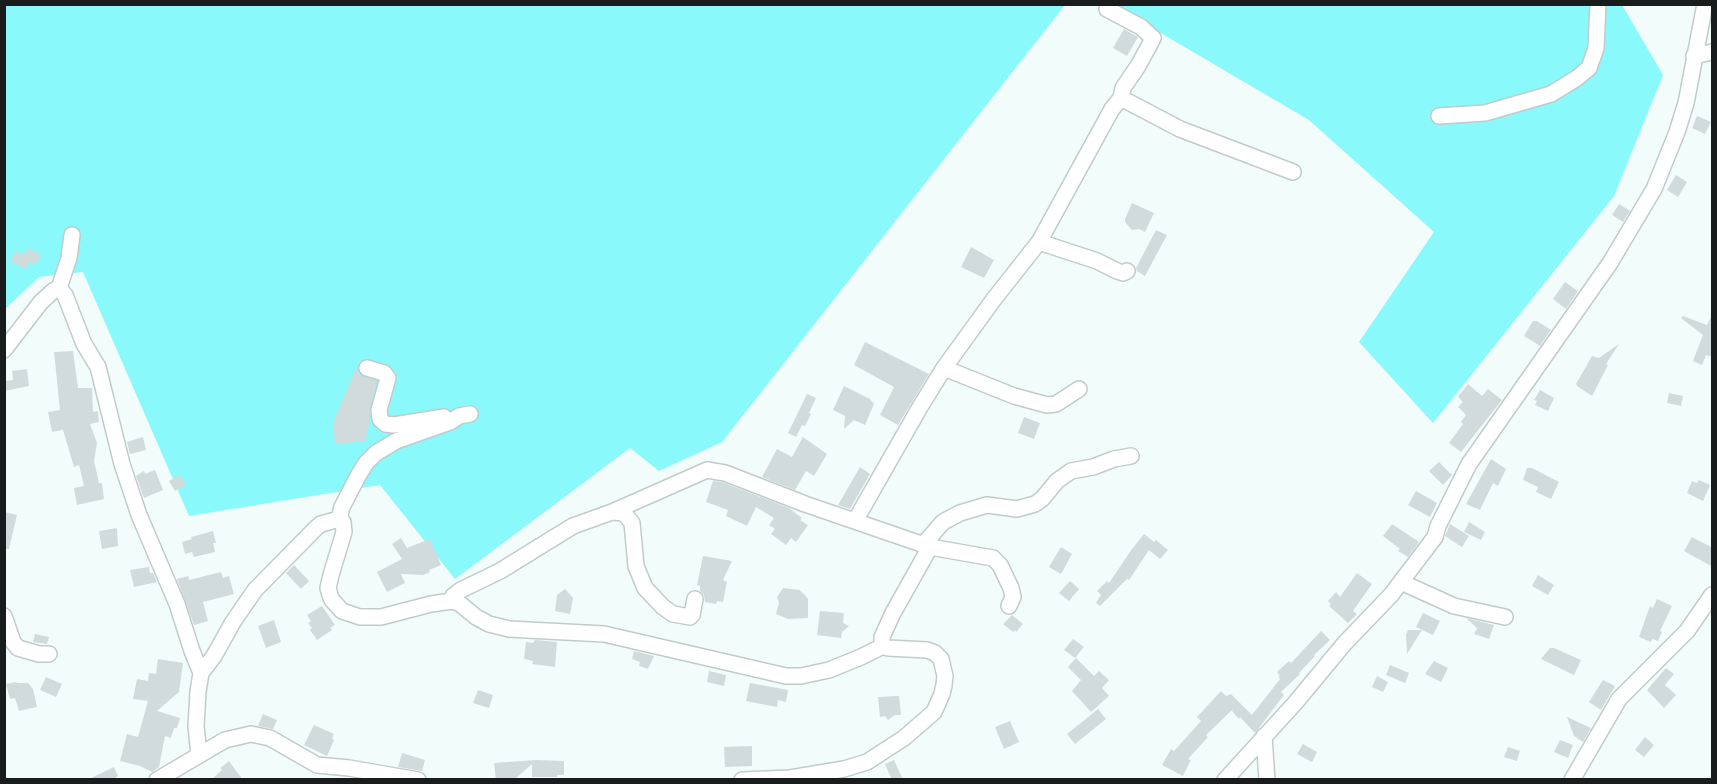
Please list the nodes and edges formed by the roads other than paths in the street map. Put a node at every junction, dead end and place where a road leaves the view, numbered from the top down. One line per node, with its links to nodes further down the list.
1 (1598, 4): 7 (street)
2 (1705, 4): 5 (street)
3 (1107, 9): 6 (street)
4 (1713, 52): 5 (street)
5 (1695, 56): 22 (street)
6 (1120, 98): 8 (street); 10 (street)
7 (1439, 116)
8 (1293, 172)
9 (72, 235): 12 (street)
10 (1039, 242): 11 (street); 15 (street)
11 (1127, 271)
12 (59, 288): 13 (street); 31 (street)
13 (4, 350)
14 (367, 368): 19 (street)
15 (944, 368): 16 (street); 20 (street)
16 (1079, 389)
17 (1131, 456): 21 (street)
18 (612, 512): 20 (street); 24 (street); 25 (street)
19 (339, 519): 25 (street); 31 (street)
20 (855, 521): 21 (street)
21 (926, 546): 26 (street); 29 (street)
22 (1401, 582): 28 (street); 32 (street)
23 (1713, 595): 39 (street)
24 (695, 599)
25 (452, 601): 29 (street)
26 (1009, 606)
27 (4, 616): 30 (street)
28 (1504, 617)
29 (883, 646): 36 (street)
30 (49, 654)
31 (201, 673): 33 (street)
32 (1264, 736): 37 (street); 38 (street)
33 (199, 755): 34 (street); 35 (street)
34 (157, 780)
35 (418, 780)
36 (742, 780)
37 (1225, 780)
38 (1267, 780)
39 (1572, 780)

